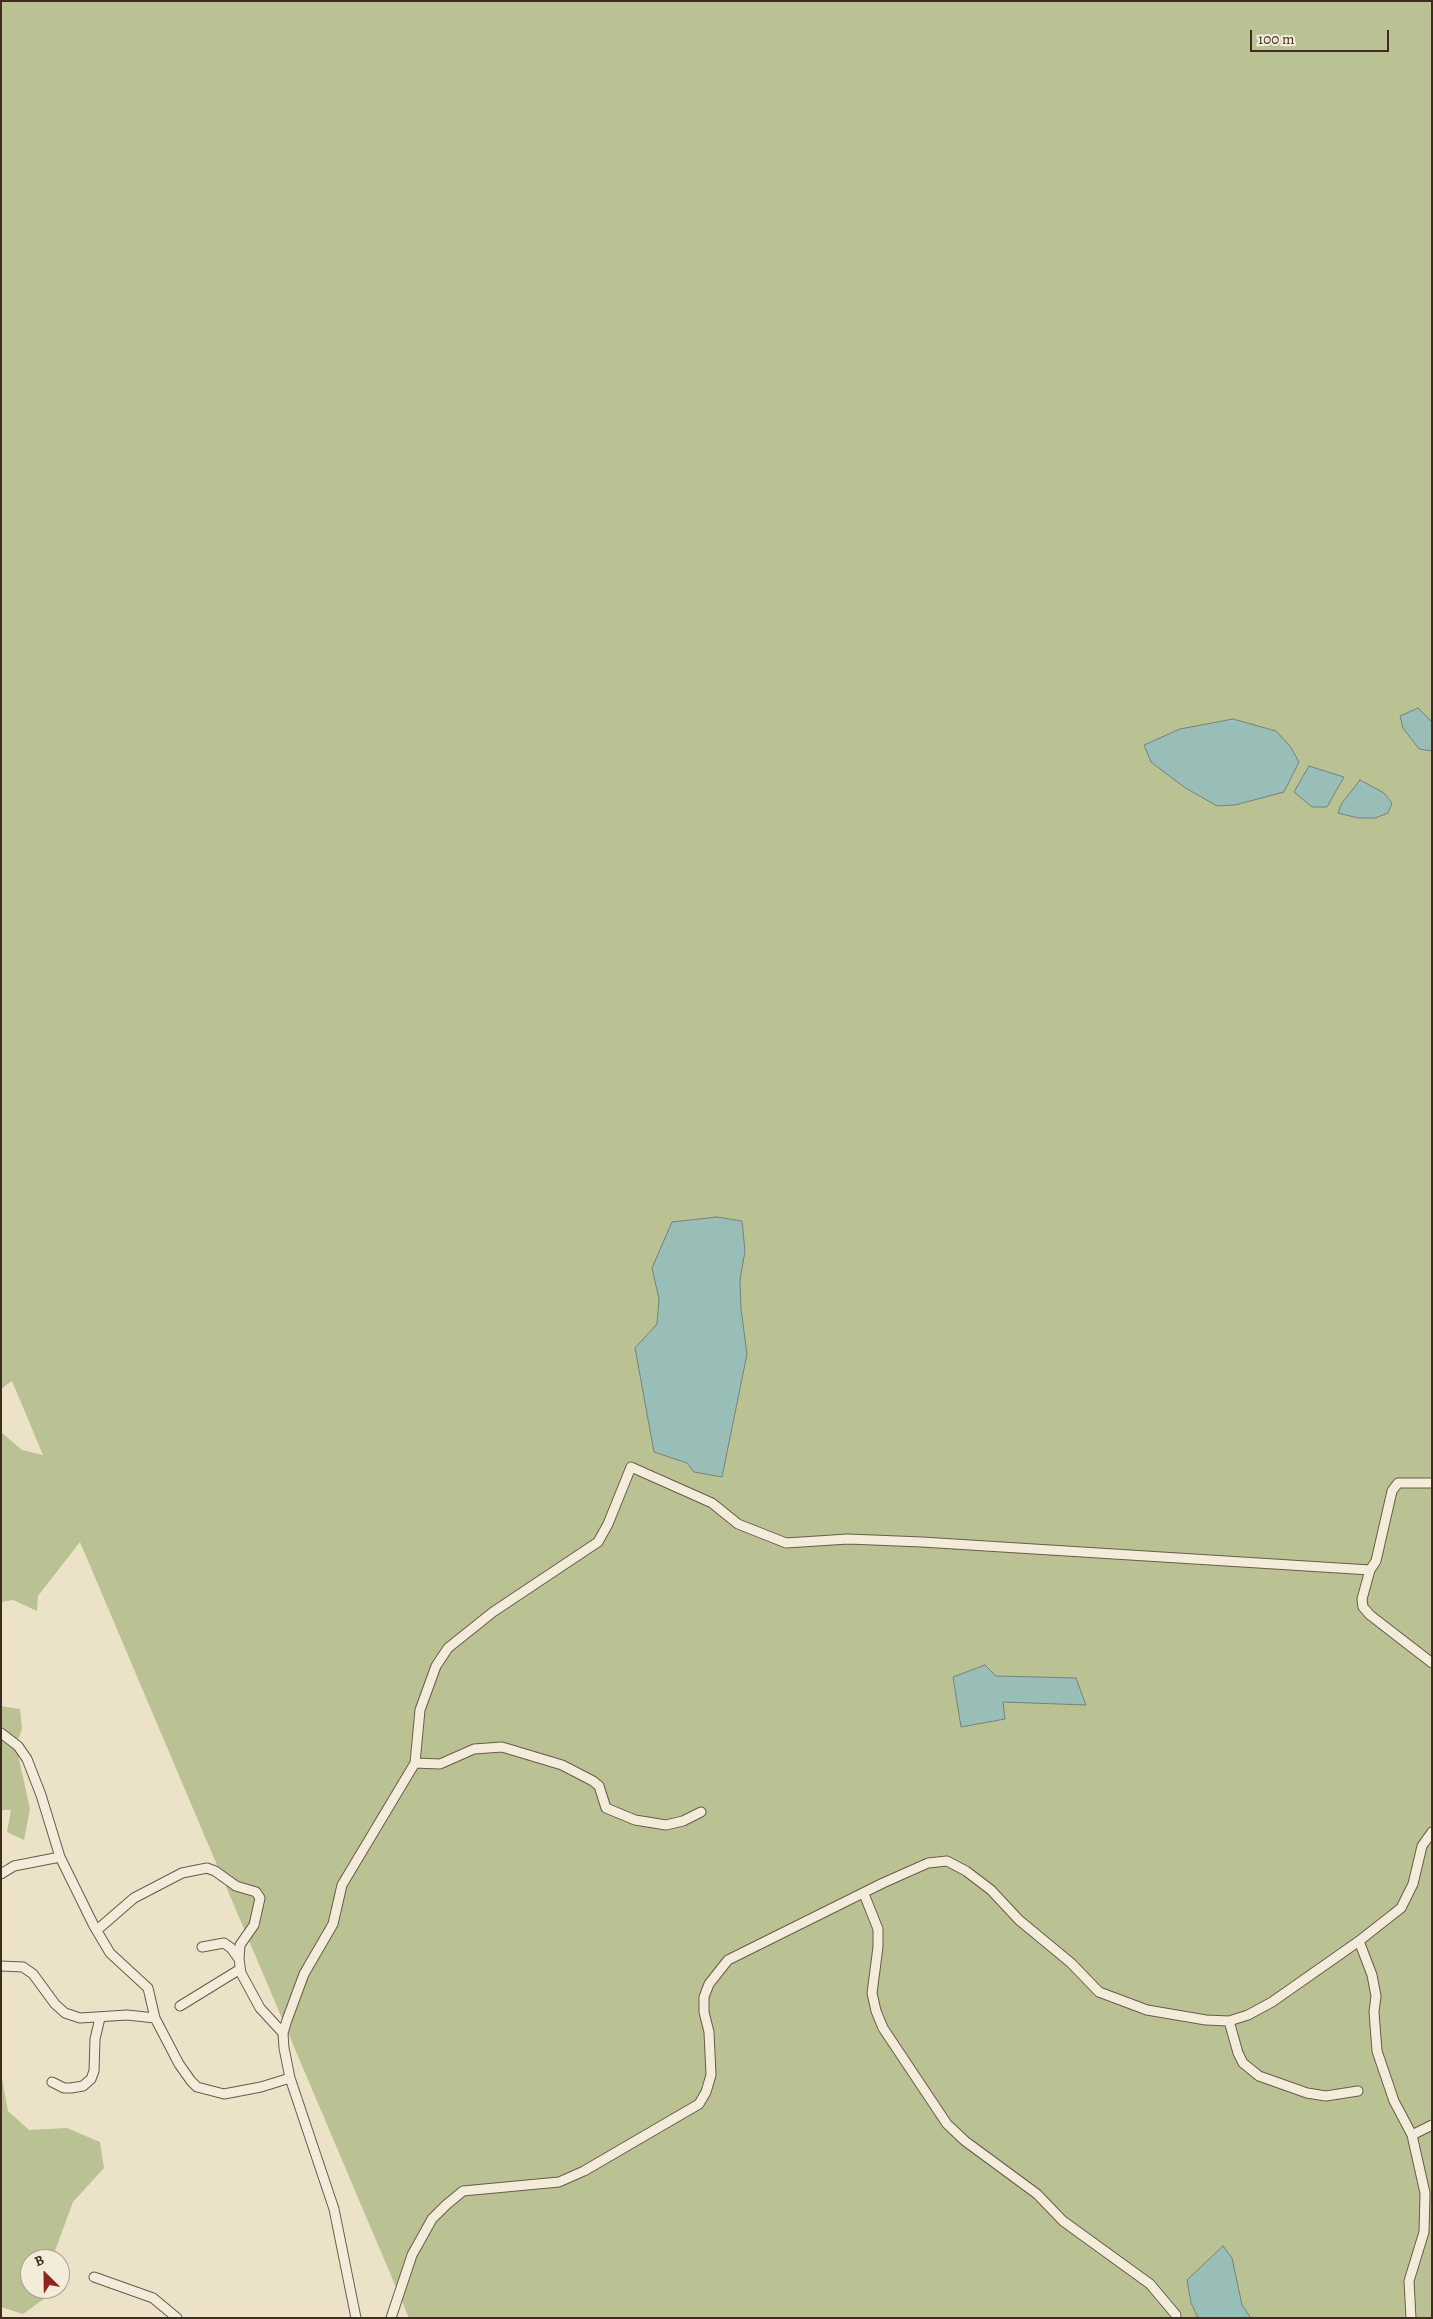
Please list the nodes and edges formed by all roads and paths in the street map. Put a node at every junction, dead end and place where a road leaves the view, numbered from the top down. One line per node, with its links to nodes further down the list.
1 (1432, 1483): 2 (street)
2 (1370, 1570): 3 (street); 5 (street)
3 (1432, 1663)
4 (1, 1733): 8 (street)
5 (415, 1763): 6 (street); 21 (street)
6 (701, 1812)
7 (1432, 1832): 12 (street)
8 (60, 1857): 9 (street); 11 (street)
9 (1, 1874)
10 (864, 1894): 20 (street); 28 (street); 31 (street)
11 (97, 1930): 14 (street); 19 (street)
12 (1359, 1941): 20 (street); 26 (street)
13 (202, 1946): 14 (street)
14 (239, 1959): 16 (street)
15 (1, 1966): 18 (street)
16 (241, 1973): 17 (street); 21 (street)
17 (180, 2006)
18 (100, 2018): 19 (street); 23 (street)
19 (155, 2018): 22 (street)
20 (1229, 2021): 24 (street)
21 (283, 2033): 22 (street)
22 (290, 2078): 30 (street)
23 (52, 2082)
24 (1358, 2091)
25 (1432, 2125): 26 (street)
26 (1412, 2135): 32 (street)
27 (94, 2277): 29 (street)
28 (1176, 2315)
29 (177, 2318)
30 (356, 2318)
31 (391, 2318)
32 (1410, 2318)

